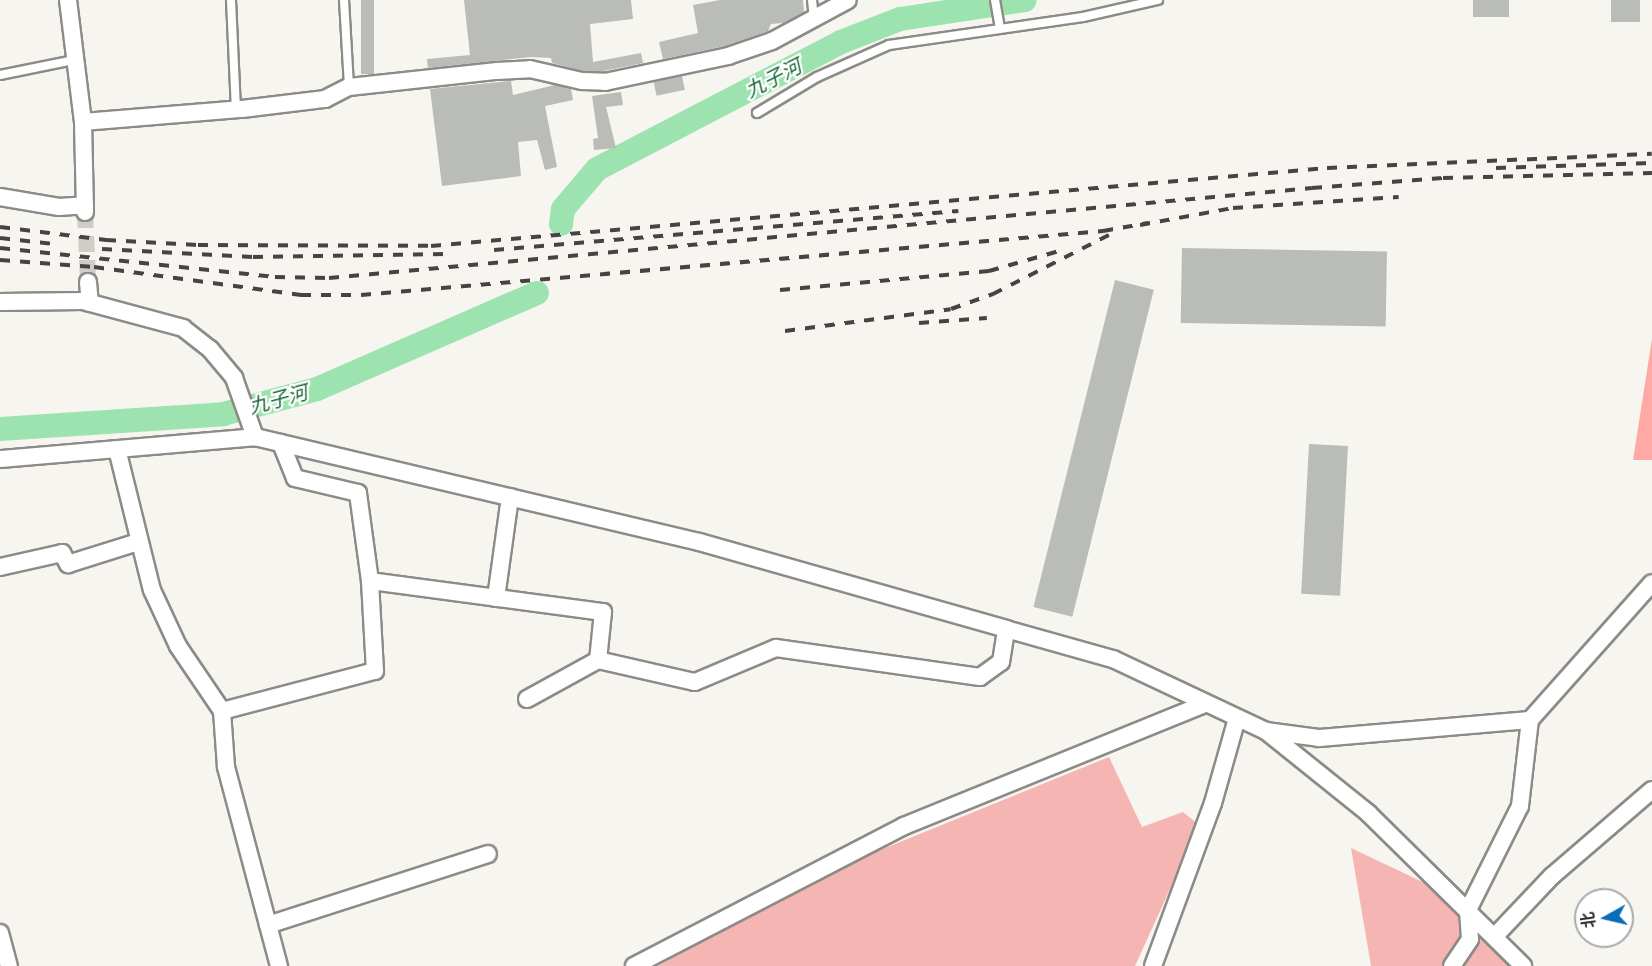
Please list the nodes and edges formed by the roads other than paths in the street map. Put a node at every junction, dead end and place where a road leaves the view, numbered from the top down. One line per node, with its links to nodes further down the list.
1 (68, 0): 10 (street)
2 (231, 0): 13 (lane)
3 (344, 0): 12 (lane)
4 (812, 0): 8 (lane)
5 (848, 0): 8 (street)
6 (995, 0): 9 (lane)
7 (1158, 0): 9 (lane)
8 (814, 19): 12 (street)
9 (1000, 29): 14 (lane)
10 (74, 60): 11 (lane); 15 (street)
11 (0, 75)
12 (349, 87): 13 (street)
13 (236, 109): 15 (street)
14 (757, 113)
15 (83, 122): 16 (street)
16 (0, 197)
17 (88, 282): 19 (street)
18 (0, 302): 19 (street)
19 (90, 303): 20 (street)
20 (255, 437): 21 (street); 22 (street)
21 (281, 443): 24 (street); 27 (street)
22 (117, 449): 23 (street); 25 (street)
23 (0, 459)
24 (510, 497): 29 (street); 30 (street)
25 (138, 542): 26 (street); 34 (street)
26 (0, 567)
27 (370, 581): 29 (street); 34 (street)
28 (1652, 583): 36 (street)
29 (496, 598): 31 (street)
30 (1006, 629): 31 (street); 33 (street)
31 (598, 660): 32 (street)
32 (527, 699)
33 (1205, 704): 35 (street); 46 (street)
34 (222, 711): 41 (street)
35 (1237, 718): 37 (street); 47 (street)
36 (1530, 720): 37 (street); 40 (street)
37 (1266, 731): 40 (street)
38 (1652, 790): 43 (street)
39 (488, 854): 41 (street)
40 (1468, 910): 43 (street); 48 (street)
41 (268, 925): 45 (street)
42 (0, 933): 44 (street)
43 (1495, 936): 49 (street)
44 (9, 966)
45 (279, 966)
46 (634, 966)
47 (1153, 966)
48 (1452, 966)
49 (1523, 966)

